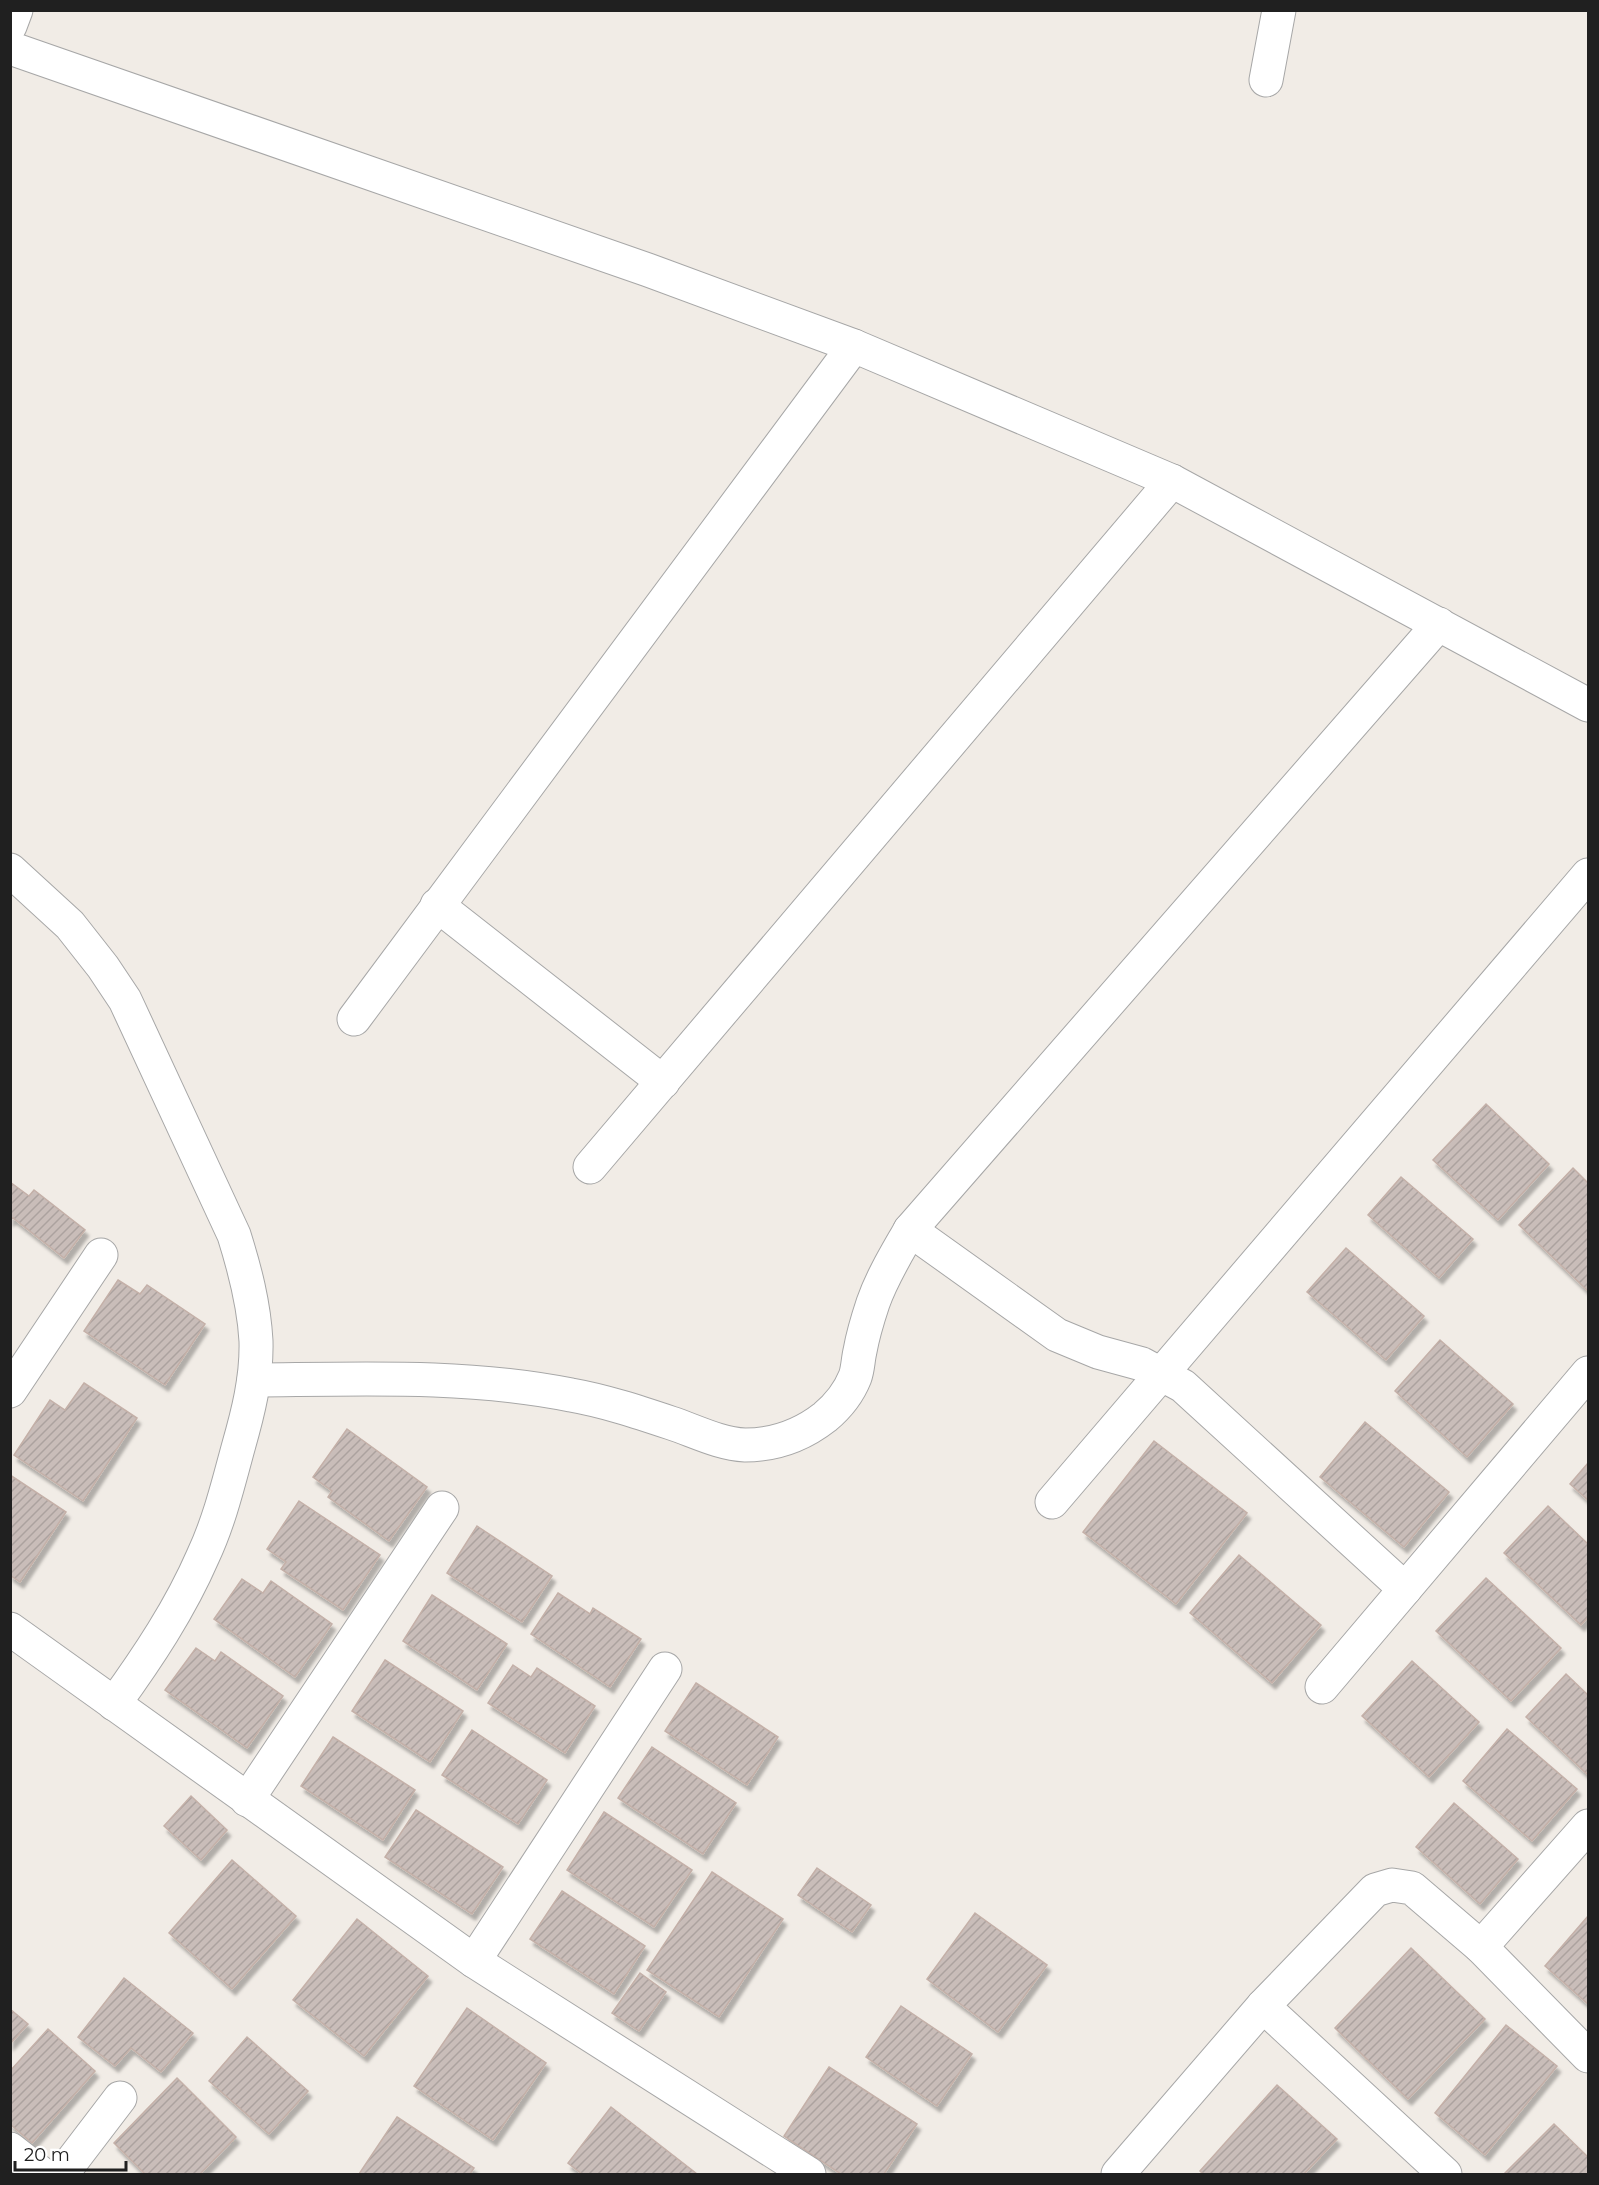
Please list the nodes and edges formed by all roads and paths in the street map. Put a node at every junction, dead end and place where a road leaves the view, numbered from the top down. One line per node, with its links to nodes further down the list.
1 (16, 10): 3 (street)
2 (1279, 10): 5 (street)
3 (10, 26)
4 (10, 48): 6 (street)
5 (1266, 80)
6 (854, 346): 7 (street); 12 (street)
7 (1172, 481): 8 (street); 14 (street)
8 (1439, 624): 9 (street); 16 (street)
9 (1588, 705)
10 (10, 870): 20 (street)
11 (1588, 875): 19 (street)
12 (437, 905): 13 (street); 14 (street)
13 (354, 1019)
14 (663, 1082): 15 (street)
15 (590, 1167)
16 (910, 1230): 19 (street); 20 (street)
17 (101, 1255): 21 (street)
18 (1588, 1373): 24 (street)
19 (1164, 1374): 22 (street); 24 (street)
20 (254, 1380): 28 (street)
21 (10, 1391)
22 (1052, 1503)
23 (442, 1508): 29 (street)
24 (1405, 1588): 27 (street)
25 (10, 1629): 28 (street)
26 (665, 1669): 32 (street)
27 (1322, 1687)
28 (114, 1704): 29 (street)
29 (247, 1800): 32 (street)
30 (1588, 1826): 31 (street)
31 (1481, 1947): 33 (street); 34 (street)
32 (474, 1961): 39 (street)
33 (1263, 2006): 40 (street); 41 (street)
34 (1588, 2056)
35 (120, 2098): 38 (street)
36 (10, 2149): 37 (street)
37 (42, 2175)
38 (62, 2175)
39 (808, 2175)
40 (1118, 2175)
41 (1445, 2175)

